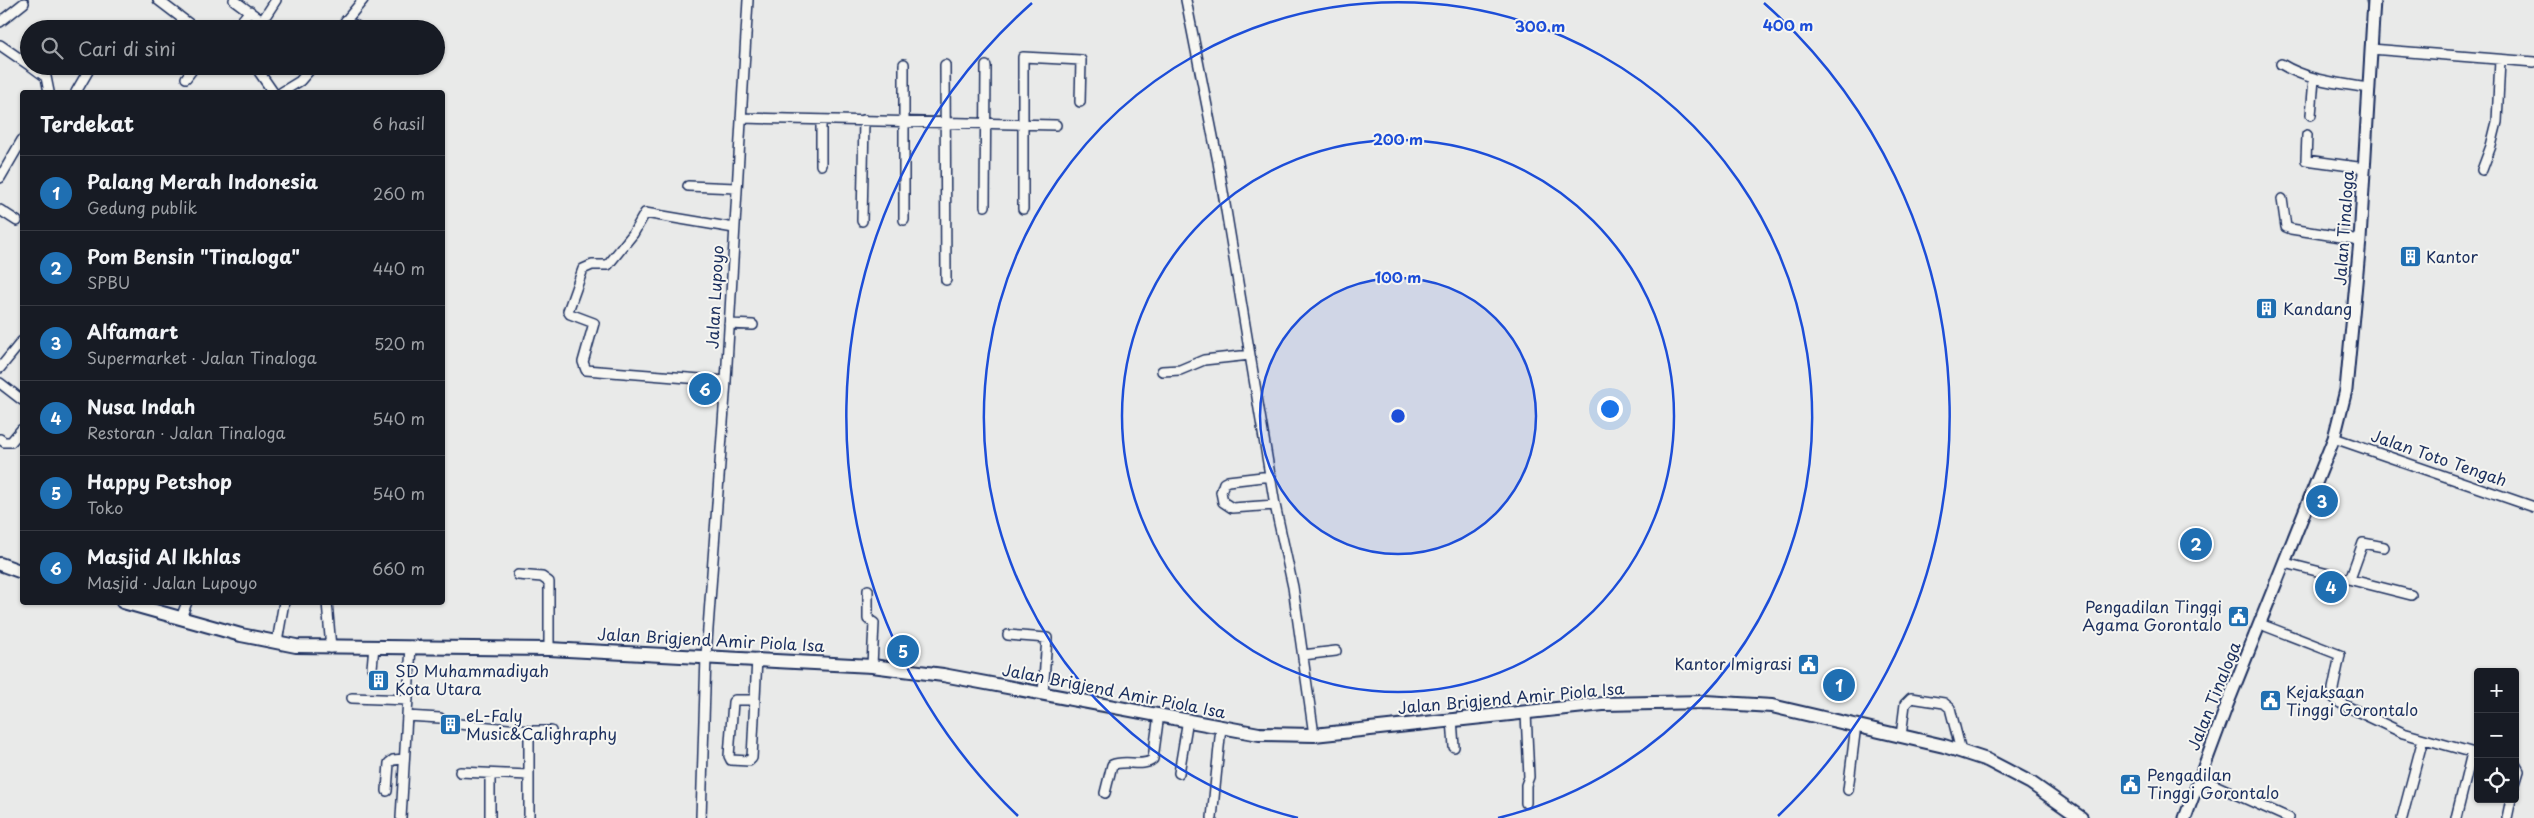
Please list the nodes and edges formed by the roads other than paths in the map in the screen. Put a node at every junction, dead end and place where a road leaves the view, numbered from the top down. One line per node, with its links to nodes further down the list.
1 (158, 0): 10 (street)
2 (234, 0): 9 (street)
3 (276, 0): 13 (street)
4 (363, 0): 14 (street)
5 (748, 0): 39 (street, Jalan Lupoyo)
6 (1186, 0): 68 (street)
7 (2374, 0): 17 (street, Jalan Tinaloga)
8 (24, 3): 15 (street)
9 (250, 11): 11 (street); 12 (street)
10 (184, 20)
11 (242, 20)
12 (261, 20)
13 (263, 20)
14 (346, 20)
15 (0, 22)
16 (0, 45): 18 (street)
17 (2371, 49): 19 (street); 32 (street, Jalan Tinaloga)
18 (20, 58)
19 (2500, 60): 20 (street); 51 (street)
20 (2534, 62)
21 (904, 64): 42 (street)
22 (2282, 64): 31 (street)
23 (945, 65): 43 (street)
24 (986, 66): 44 (street)
25 (43, 75): 33 (street)
26 (86, 75): 34 (street)
27 (188, 75): 30 (street)
28 (262, 75): 35 (street)
29 (305, 75): 36 (street)
30 (186, 78)
31 (2314, 79): 32 (street); 38 (street)
32 (2369, 88): 50 (street, Jalan Tinaloga)
33 (49, 90)
34 (77, 90)
35 (273, 90)
36 (285, 90)
37 (1080, 102): 45 (street)
38 (2311, 115)
39 (741, 118): 40 (street); 54 (street, Jalan Lupoyo)
40 (821, 120): 41 (street); 49 (street)
41 (864, 120): 42 (street); 61 (street)
42 (904, 121): 43 (street); 59 (street)
43 (945, 123): 44 (street); 64 (street)
44 (986, 124): 45 (street); 56 (street)
45 (1023, 124): 46 (street); 57 (street)
46 (1056, 125)
47 (2307, 135): 50 (street)
48 (20, 143): 52 (street)
49 (821, 165)
50 (2365, 168): 63 (street, Jalan Tinaloga)
51 (2482, 170)
52 (0, 178)
53 (688, 186): 54 (street)
54 (736, 188): 62 (street, Jalan Lupoyo)
55 (2282, 199): 63 (street)
56 (985, 206)
57 (1023, 209)
58 (0, 210): 60 (street)
59 (904, 220)
60 (17, 221)
61 (862, 221)
62 (734, 228): 65 (street, Jalan Lupoyo); 71 (street)
63 (2360, 240): 75 (street, Jalan Tinaloga)
64 (946, 280)
65 (729, 324): 66 (street); 71 (street, Jalan Lupoyo)
66 (753, 325)
67 (20, 343): 69 (street)
68 (1250, 356): 70 (street); 77 (street)
69 (0, 368)
70 (1162, 371)
71 (726, 381): 102 (street, Jalan Lupoyo)
72 (0, 382): 73 (street)
73 (20, 398)
74 (20, 431): 76 (street)
75 (2334, 438): 79 (street, Jalan Toto Tengah); 81 (street, Jalan Tinaloga)
76 (0, 439)
77 (1271, 476): 78 (street); 78 (street)
78 (1275, 505): 101 (street)
79 (2534, 507)
80 (2384, 547): 85 (street)
81 (2285, 563): 85 (street); 93 (street, Jalan Tinaloga)
82 (0, 564): 83 (main road)
83 (20, 571)
84 (518, 575): 99 (street)
85 (2350, 579): 87 (street)
86 (868, 590): 104 (street)
87 (2411, 595)
88 (134, 605): 92 (main road, Jalan Brigjend Amir Piola Isa)
89 (186, 605): 92 (street)
90 (283, 605): 95 (street)
91 (327, 605): 98 (street)
92 (181, 618): 95 (main road, Jalan Brigjend Amir Piola Isa)
93 (2260, 624): 123 (street); 133 (street, Jalan Tinaloga)
94 (1008, 635): 106 (street)
95 (277, 642): 98 (main road, Jalan Brigjend Amir Piola Isa)
96 (374, 646): 97 (main road, Jalan Brigjend Amir Piola Isa); 98 (main road, Jalan Brigjend Amir Piola Isa); 105 (street)
97 (411, 646): 99 (main road, Jalan Brigjend Amir Piola Isa); 108 (street)
98 (331, 648)
99 (549, 649): 102 (main road, Jalan Brigjend Amir Piola Isa)
100 (1336, 651): 101 (street)
101 (1303, 655): 121 (street)
102 (706, 656): 103 (main road, Jalan Brigjend Amir Piola Isa); 142 (street, Jalan Lupoyo)
103 (757, 658): 104 (main road, Jalan Brigjend Amir Piola Isa); 109 (street)
104 (872, 666): 106 (main road, Jalan Brigjend Amir Piola Isa)
105 (372, 668)
106 (1044, 693): 111 (main road, Jalan Brigjend Amir Piola Isa)
107 (352, 698): 108 (street)
108 (408, 700): 112 (street)
109 (754, 700): 109 (street)
110 (1526, 713): 115 (main road, Jalan Brigjend Amir Piola Isa); 117 (main road, Jalan Brigjend Amir Piola Isa); 137 (street)
111 (1158, 714): 114 (main road, Jalan Brigjend Amir Piola Isa); 136 (street)
112 (407, 716): 113 (street); 128 (street)
113 (440, 718)
114 (1188, 719): 118 (main road, Jalan Brigjend Amir Piola Isa); 130 (street)
115 (1452, 719): 121 (main road, Jalan Brigjend Amir Piola Isa); 124 (street)
116 (459, 724): 120 (street)
117 (1856, 725): 122 (main road, Jalan Brigjend Amir Piola Isa); 134 (street)
118 (1221, 727): 121 (main road, Jalan Brigjend Amir Piola Isa); 143 (street)
119 (551, 730): 120 (street)
120 (530, 732): 132 (street)
121 (1314, 734)
122 (1901, 736): 125 (main road, Jalan Brigjend Amir Piola Isa); 125 (street)
123 (2423, 739): 126 (street); 147 (street)
124 (1454, 747)
125 (1960, 751): 144 (main road, Jalan Brigjend Amir Piola Isa)
126 (2474, 753)
127 (2474, 756): 148 (street)
128 (404, 759): 135 (street); 139 (street)
129 (460, 772): 131 (street)
130 (1179, 773)
131 (490, 774): 132 (street); 140 (street)
132 (528, 775): 141 (street)
133 (2199, 778): 145 (street, Jalan Tinaloga); 146 (street)
134 (1848, 790)
135 (387, 791)
136 (1105, 793)
137 (1526, 803)
138 (2511, 803): 149 (street)
139 (401, 818)
140 (490, 818)
141 (529, 818)
142 (701, 818)
143 (1212, 818)
144 (2081, 818)
145 (2185, 818)
146 (2289, 818)
147 (2402, 818)
148 (2456, 818)
149 (2507, 818)

